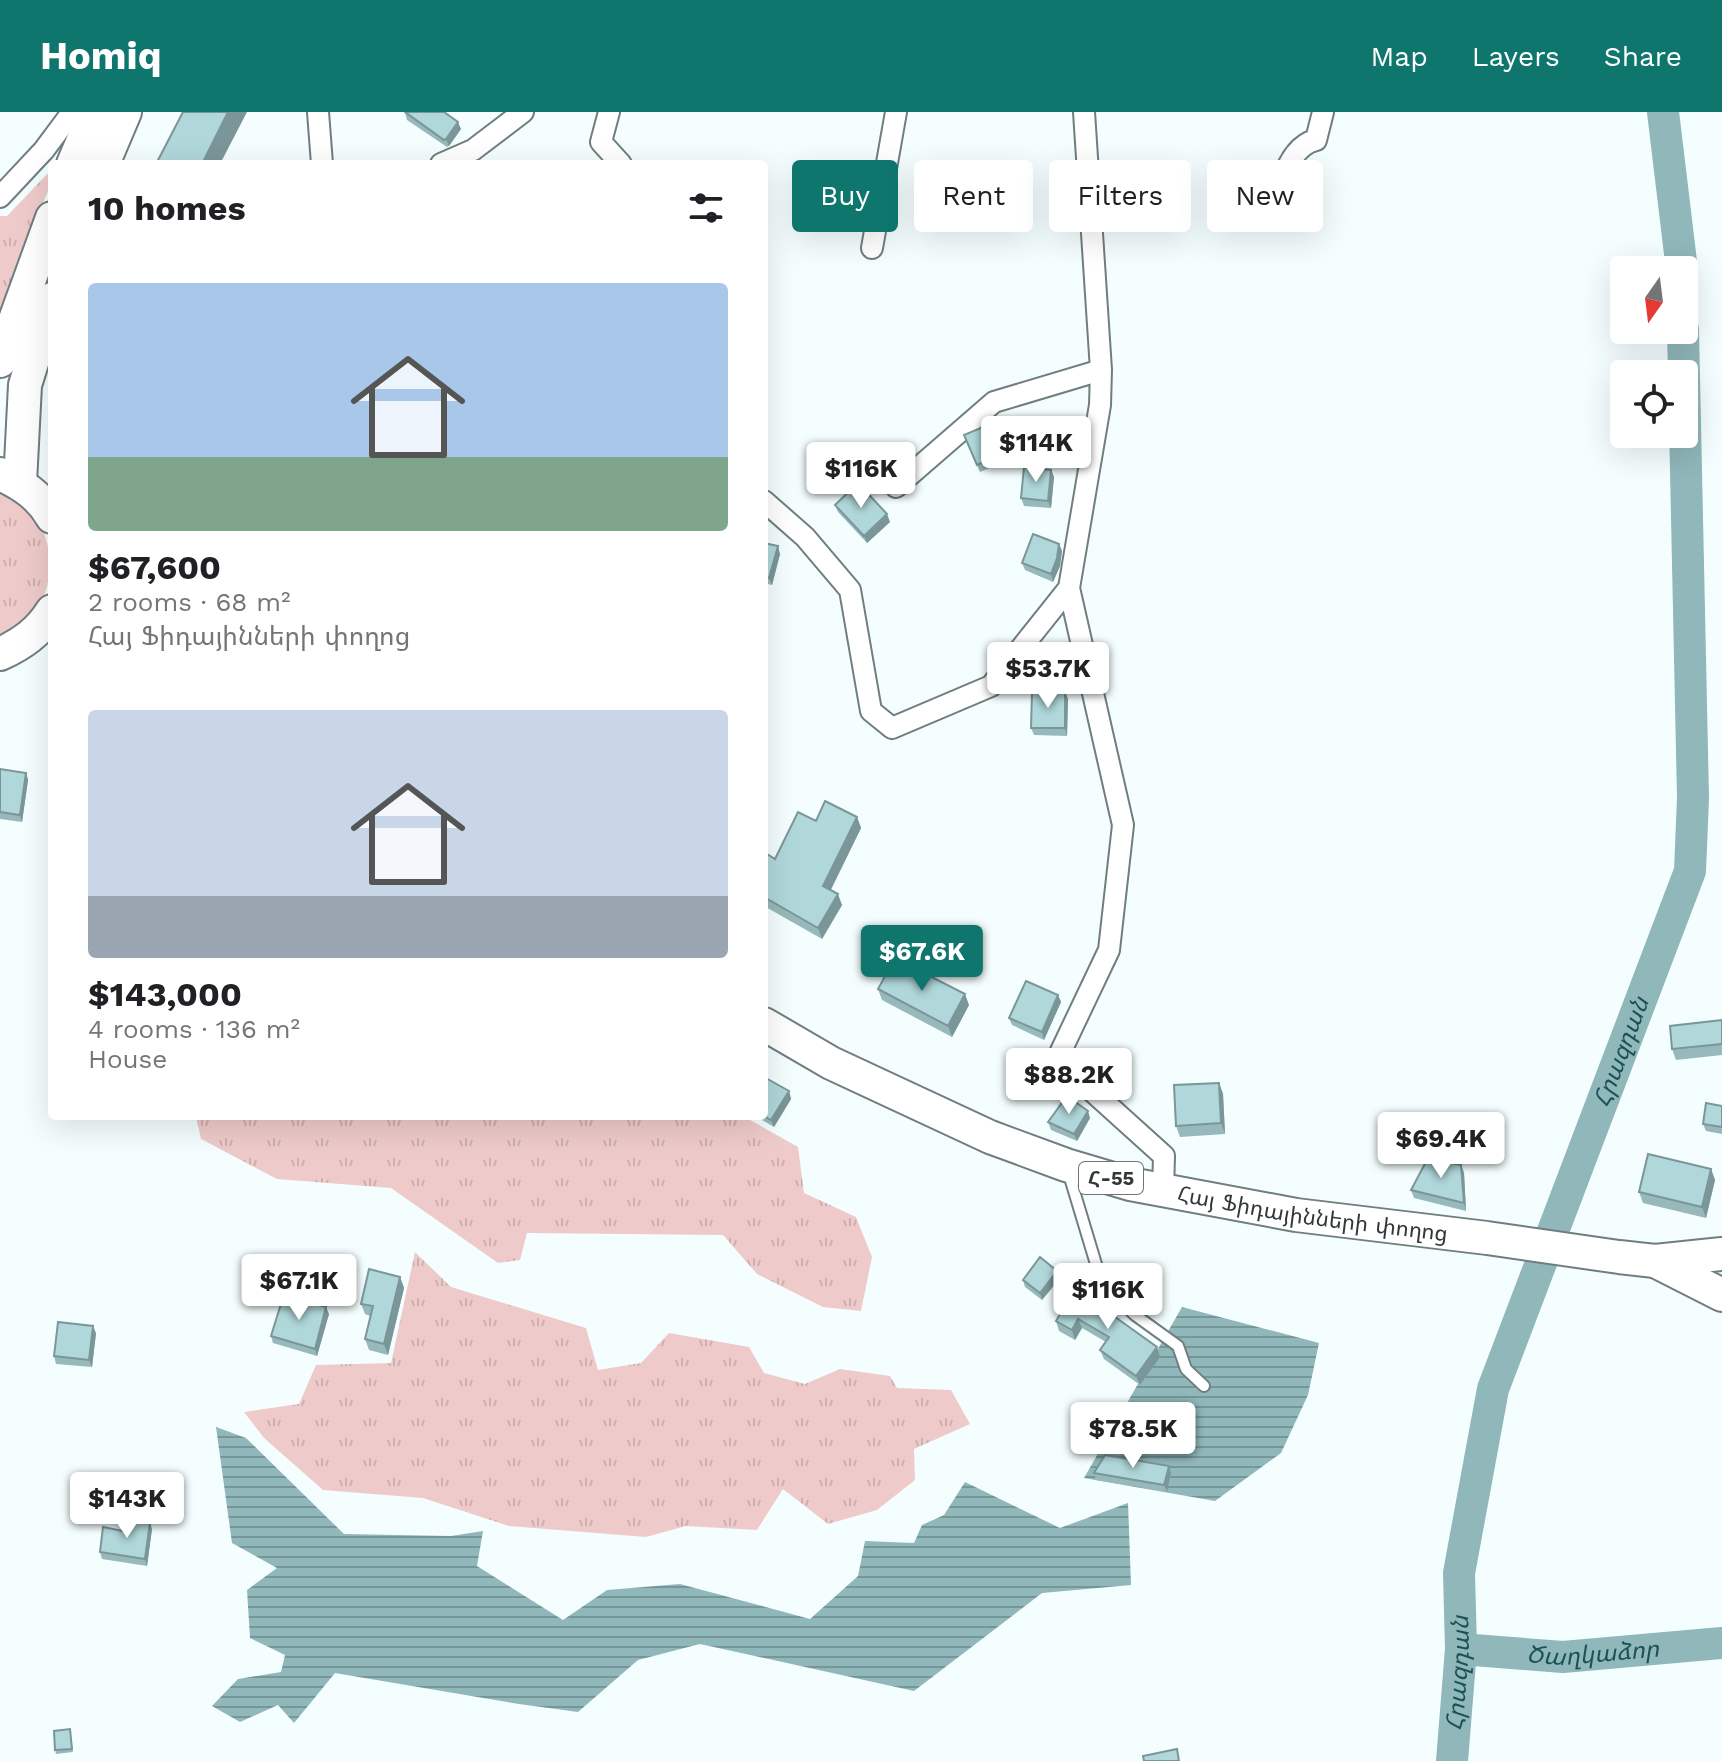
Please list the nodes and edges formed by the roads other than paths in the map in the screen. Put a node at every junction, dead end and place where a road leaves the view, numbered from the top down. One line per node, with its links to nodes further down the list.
1 (125, 112): 10 (main road)
2 (318, 112): 11 (street)
3 (523, 112): 12 (street)
4 (609, 112): 13 (street)
5 (896, 112): 17 (street)
6 (1084, 112): 20 (street)
7 (1323, 112): 14 (street)
8 (81, 117): 9 (main road); 15 (street)
9 (74, 160)
10 (105, 160)
11 (322, 160)
12 (450, 160)
13 (617, 160)
14 (1292, 160)
15 (0, 197)
16 (48, 229): 19 (main road)
17 (872, 248)
18 (48, 312): 21 (main road)
19 (0, 361)
20 (1101, 370): 22 (street); 25 (street)
21 (10, 479): 24 (main road)
22 (896, 487)
23 (768, 505): 25 (street)
24 (48, 508)
25 (1069, 588): 30 (street)
26 (46, 627): 27 (main road)
27 (0, 654)
28 (768, 1026): 29 (main road, Հայ Ֆիդայինների փողոց / Հ-55)
29 (1066, 1165): 30 (main road, Հայ Ֆիդայինների փողոց / Հ-55); 34 (lane)
30 (1163, 1191): 32 (main road, Հայ Ֆիդայինների փողոց / Հ-55)
31 (1722, 1254): 32 (main road, Հայ Ֆիդայինների փողոց / Հ-55)
32 (1655, 1261): 33 (main road, Հայ Ֆիդայինների փողոց / Հ-55)
33 (1722, 1295)
34 (1204, 1386)

